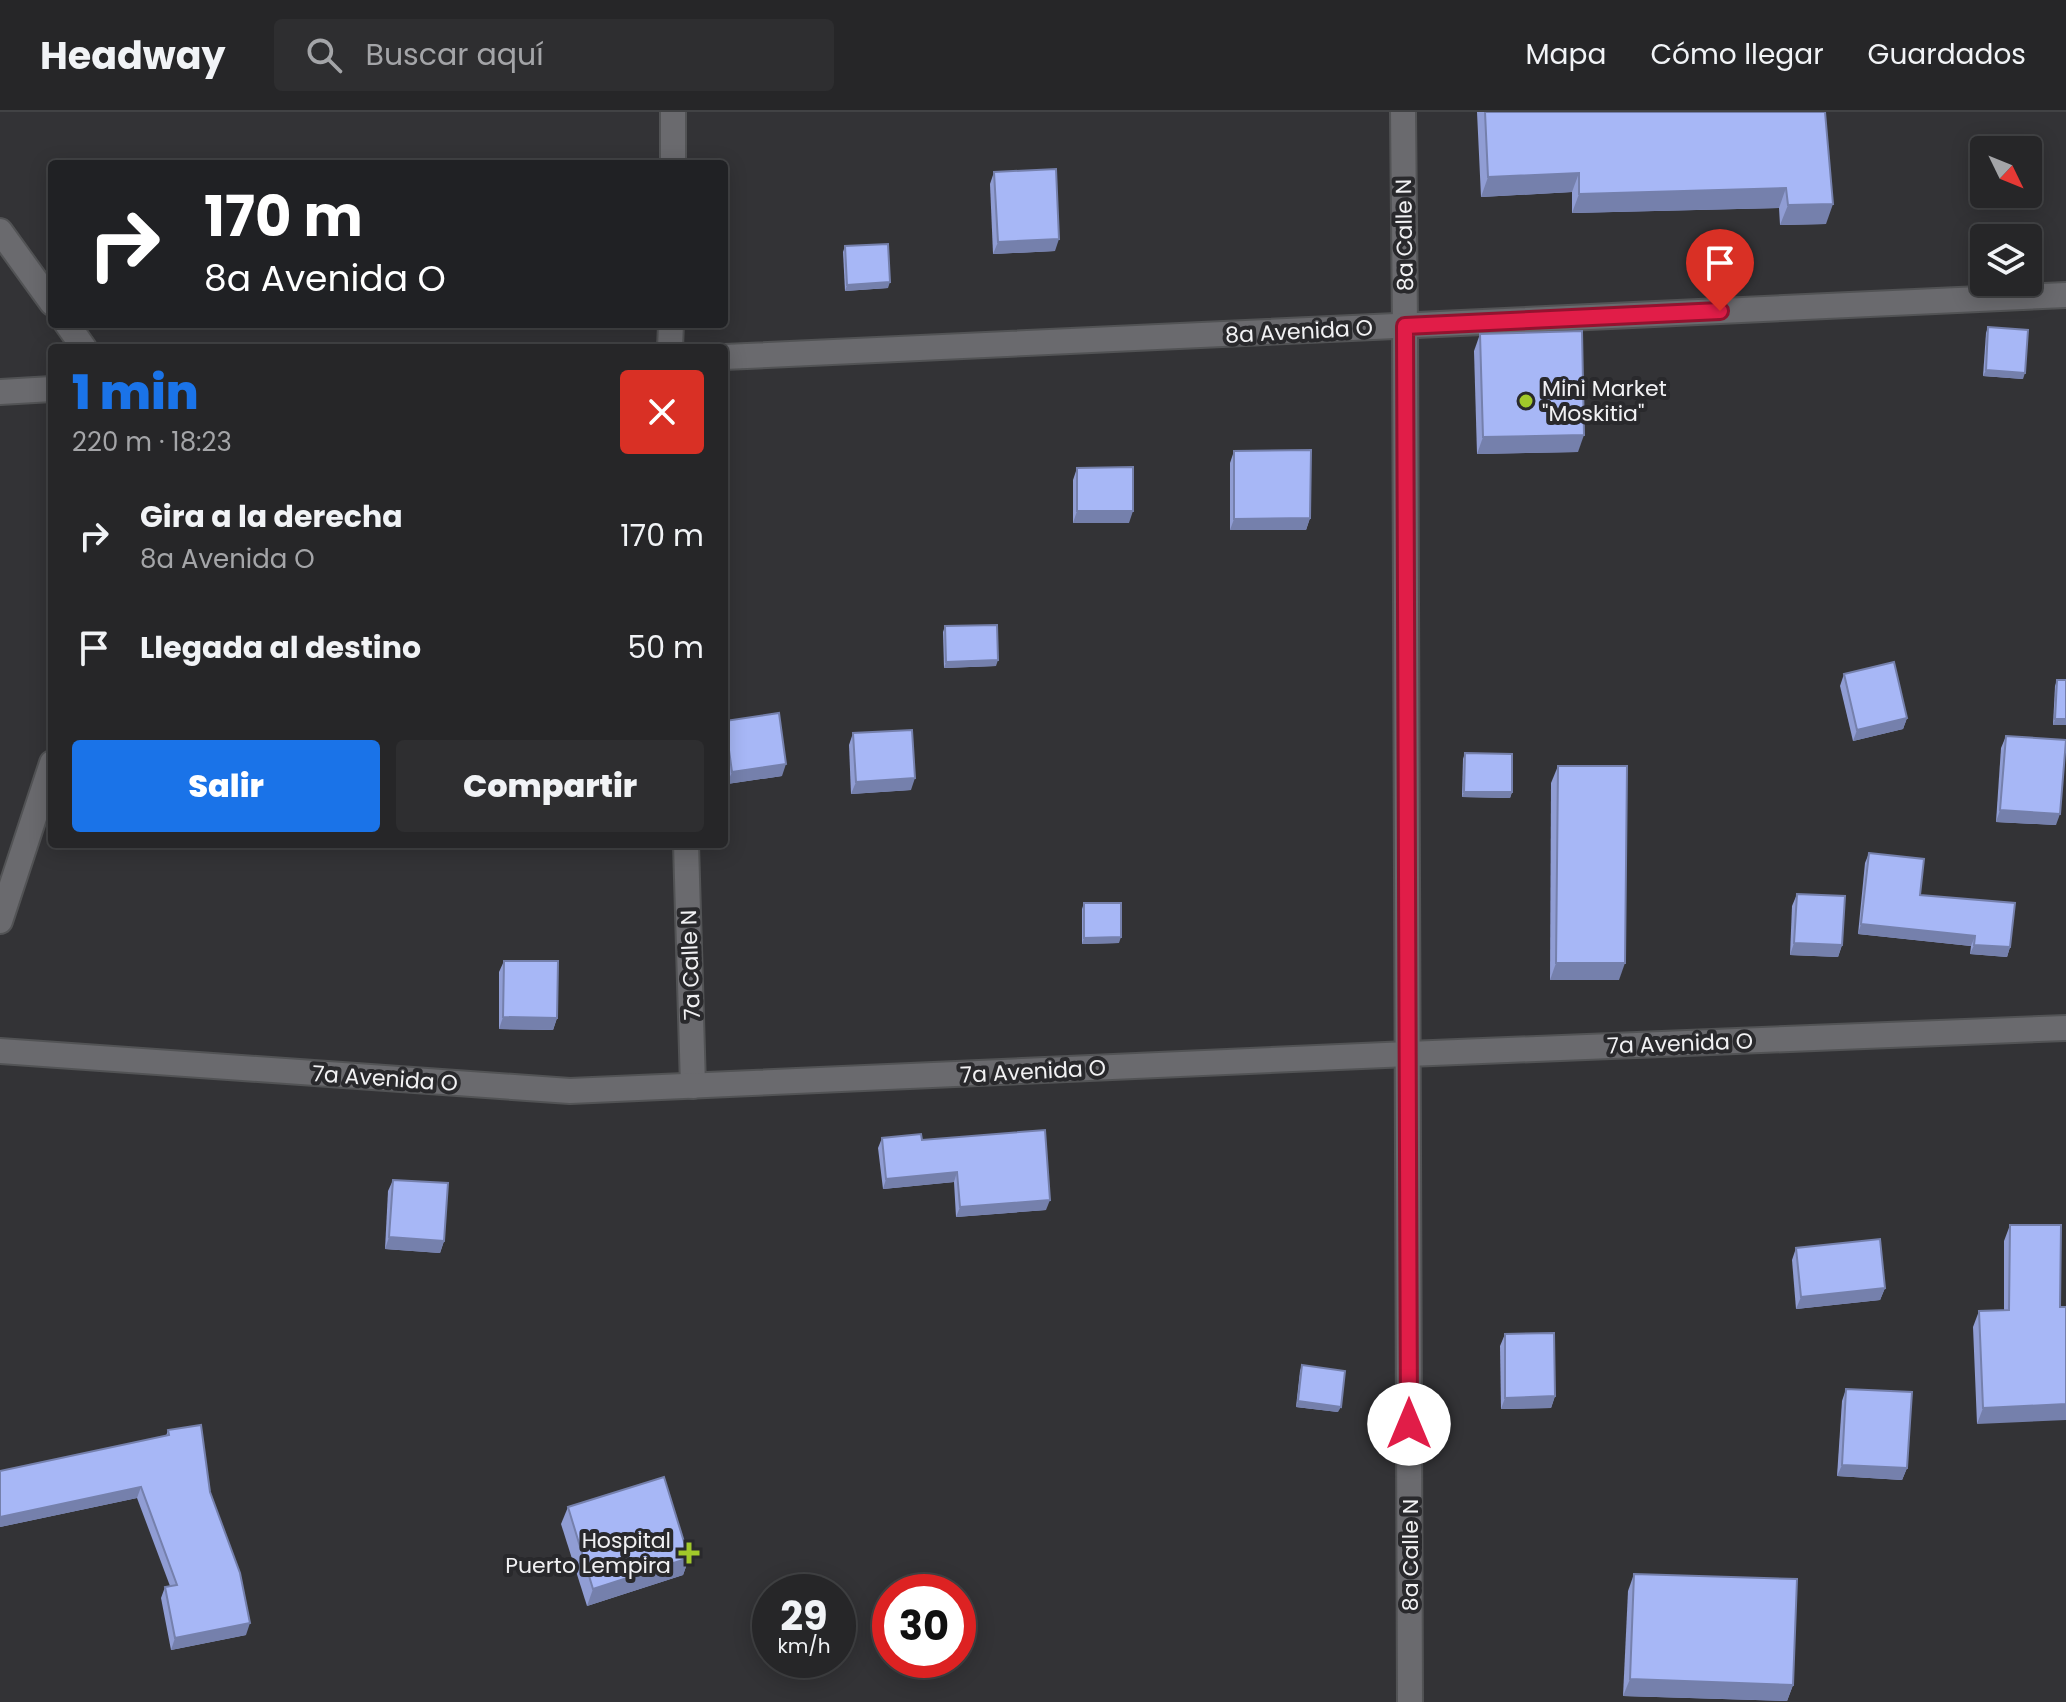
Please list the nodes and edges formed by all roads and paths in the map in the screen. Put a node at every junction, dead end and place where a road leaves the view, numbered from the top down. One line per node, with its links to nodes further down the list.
1 (673, 112): 3 (street)
2 (1403, 112): 7 (street, 8a Calle N)
3 (673, 160)
4 (0, 231): 6 (street)
5 (2066, 295): 7 (street, 8a Avenida O)
6 (48, 297)
7 (1405, 326): 8 (street, 8a Avenida O); 16 (street, 8a Calle N)
8 (728, 357)
9 (48, 389): 10 (street)
10 (0, 392)
11 (48, 775): 13 (street)
12 (686, 848): 17 (street, 7a Calle N)
13 (0, 921)
14 (2066, 1028): 16 (street, 7a Avenida O)
15 (0, 1051): 17 (street, 7a Avenida O)
16 (1408, 1054): 17 (street, 7a Avenida O); 18 (street, 8a Calle N)
17 (693, 1086)
18 (1410, 1702)

